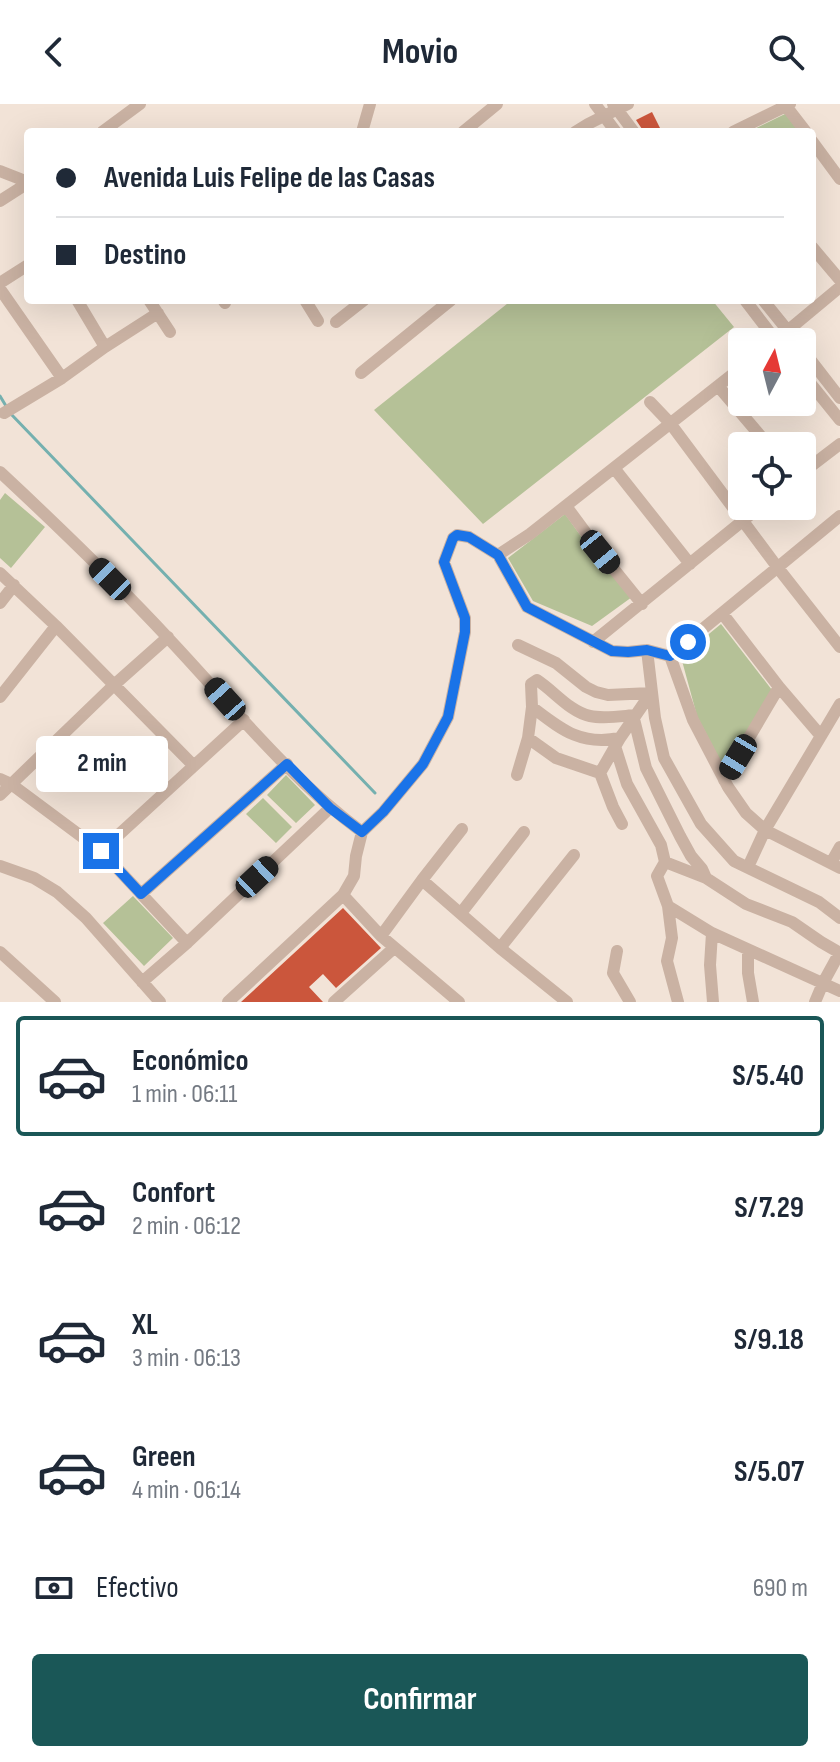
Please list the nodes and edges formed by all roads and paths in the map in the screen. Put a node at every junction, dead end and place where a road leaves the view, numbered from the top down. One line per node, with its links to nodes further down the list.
1 (140, 104): 8 (street)
2 (370, 104): 9 (street)
3 (497, 104): 10 (street)
4 (595, 104): 7 (street)
5 (788, 105): 14 (street); 15 (street)
6 (619, 106): 7 (street); 13 (street)
7 (604, 116): 11 (street); 12 (street)
8 (116, 128)
9 (363, 128)
10 (468, 128)
11 (582, 128)
12 (613, 128)
13 (632, 128)
14 (741, 128)
15 (803, 128)
16 (816, 146): 18 (street)
17 (0, 171): 19 (street)
18 (840, 179)
19 (24, 180)
20 (24, 185): 21 (street)
21 (0, 201)
22 (816, 252): 24 (street)
23 (24, 268): 25 (street)
24 (840, 280)
25 (0, 286): 45 (street)
26 (840, 287): 39 (street)
27 (79, 304): 41 (street)
28 (152, 304): 34 (street)
29 (307, 304): 35 (street)
30 (359, 304): 36 (street)
31 (446, 304): 43 (street)
32 (748, 304): 37 (street)
33 (766, 304): 38 (street)
34 (158, 313): 40 (street); 41 (street)
35 (318, 321)
36 (336, 322)
37 (766, 328)
38 (786, 328)
39 (792, 328)
40 (170, 332)
41 (105, 347): 45 (street)
42 (816, 367): 47 (street)
43 (361, 373)
44 (840, 376): 47 (street)
45 (62, 378): 52 (street)
46 (728, 378): 48 (street)
47 (830, 385): 50 (street)
48 (718, 386): 54 (street); 55 (street)
49 (816, 390): 53 (street)
50 (840, 398)
51 (650, 402): 54 (street)
52 (4, 413)
53 (840, 420)
54 (670, 423): 58 (street); 60 (street)
55 (757, 432)
56 (840, 444): 57 (street)
57 (816, 462)
58 (614, 468): 61 (street); 65 (street)
59 (2, 480): 73 (street)
60 (728, 500)
61 (566, 506): 64 (street); 70 (street)
62 (743, 520): 65 (street); 66 (street)
63 (838, 523): 66 (street)
64 (498, 555): 74 (street); 101 (street)
65 (690, 564): 70 (street)
66 (778, 568): 71 (street); 76 (street)
67 (0, 573): 68 (street)
68 (14, 585): 69 (street); 72 (street)
69 (0, 603)
70 (642, 604): 74 (street)
71 (722, 613): 78 (street); 80 (street)
72 (56, 626): 79 (street); 82 (street)
73 (168, 637): 79 (street); 86 (street)
74 (593, 642): 77 (street)
75 (518, 645): 81 (street)
76 (840, 647)
77 (647, 650): 78 (street); 81 (street)
78 (670, 656): 94 (street)
79 (114, 685): 91 (street); 95 (street)
80 (779, 687): 87 (street); 94 (street)
81 (651, 693): 85 (street); 109 (street)
82 (0, 697)
83 (840, 704): 87 (street)
84 (532, 707): 85 (street); 88 (street); 89 (street)
85 (635, 717): 89 (street); 110 (street)
86 (244, 720): 90 (street); 91 (street)
87 (821, 736): 100 (street)
88 (528, 738): 92 (street); 93 (street)
89 (617, 742): 92 (street); 106 (street)
90 (287, 764): 97 (street); 112 (street)
91 (193, 765): 104 (street)
92 (600, 773): 98 (street)
93 (517, 775)
94 (724, 780): 100 (street)
95 (6, 781): 96 (street); 104 (street)
96 (0, 795)
97 (330, 808): 101 (street); 119 (street)
98 (622, 824)
99 (462, 829): 111 (street)
100 (765, 830): 108 (street); 109 (street)
101 (362, 832): 113 (street)
102 (524, 832): 115 (street)
103 (840, 847): 108 (street)
104 (101, 851): 112 (street)
105 (574, 855): 121 (street)
106 (665, 862): 110 (street); 114 (street)
107 (0, 866): 126 (street)
108 (835, 866)
109 (748, 867): 116 (street)
110 (706, 878): 124 (street)
111 (422, 880): 115 (street); 118 (street)
112 (141, 894): 119 (street)
113 (343, 895): 118 (street); 132 (street)
114 (668, 906): 117 (street); 137 (street)
115 (461, 913): 121 (street)
116 (840, 918)
117 (712, 933): 122 (street); 138 (street)
118 (381, 936): 120 (street)
119 (187, 943): 126 (street)
120 (394, 948): 129 (street); 133 (street)
121 (500, 948): 135 (street)
122 (748, 950): 127 (street); 139 (street)
123 (617, 951): 136 (street)
124 (840, 952): 127 (street)
125 (1, 954): 130 (street)
126 (142, 982): 131 (street)
127 (823, 983): 128 (street); 140 (street)
128 (840, 991)
129 (443, 998): 134 (street)
130 (54, 1002)
131 (160, 1002)
132 (228, 1002)
133 (334, 1002)
134 (459, 1002)
135 (567, 1002)
136 (630, 1002)
137 (678, 1002)
138 (713, 1002)
139 (753, 1002)
140 (815, 1002)

